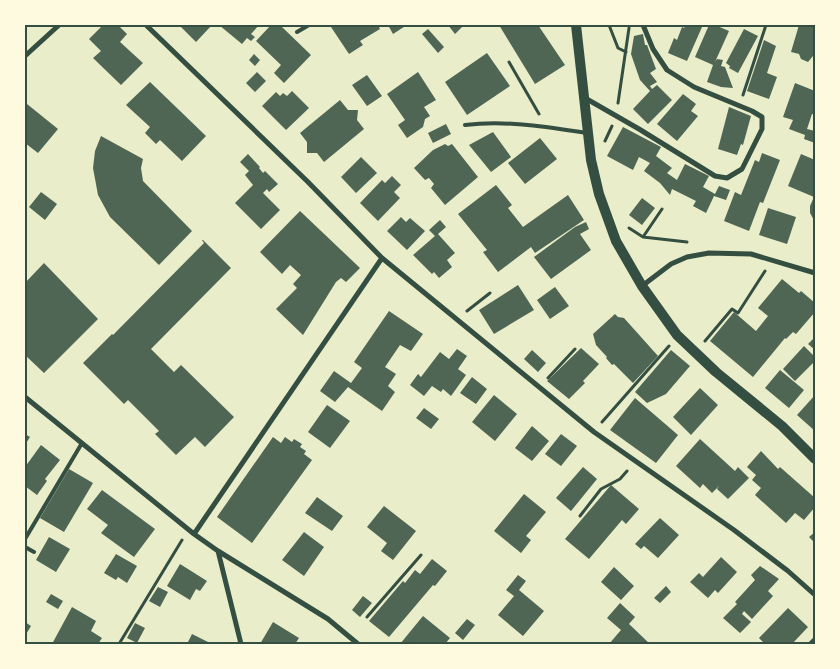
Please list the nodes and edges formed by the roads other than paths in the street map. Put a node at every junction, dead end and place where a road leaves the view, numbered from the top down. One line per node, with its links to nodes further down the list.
1 (59, 25): 7 (street)
2 (146, 25): 11 (street)
3 (309, 25): 6 (lane)
4 (576, 25): 8 (main road)
5 (643, 25): 8 (street)
6 (296, 32)
7 (25, 56)
8 (584, 98): 10 (main road)
9 (465, 125): 10 (lane)
10 (587, 133): 13 (main road)
11 (382, 258): 17 (street); 22 (street)
12 (815, 273): 13 (street)
13 (642, 286): 16 (main road)
14 (25, 397): 15 (street)
15 (82, 443): 17 (street); 18 (lane)
16 (815, 459)
17 (194, 534): 20 (street)
18 (25, 539)
19 (25, 547): 21 (lane)
20 (218, 551): 23 (street); 24 (street)
21 (34, 552)
22 (815, 595)
23 (241, 644)
24 (358, 644)

